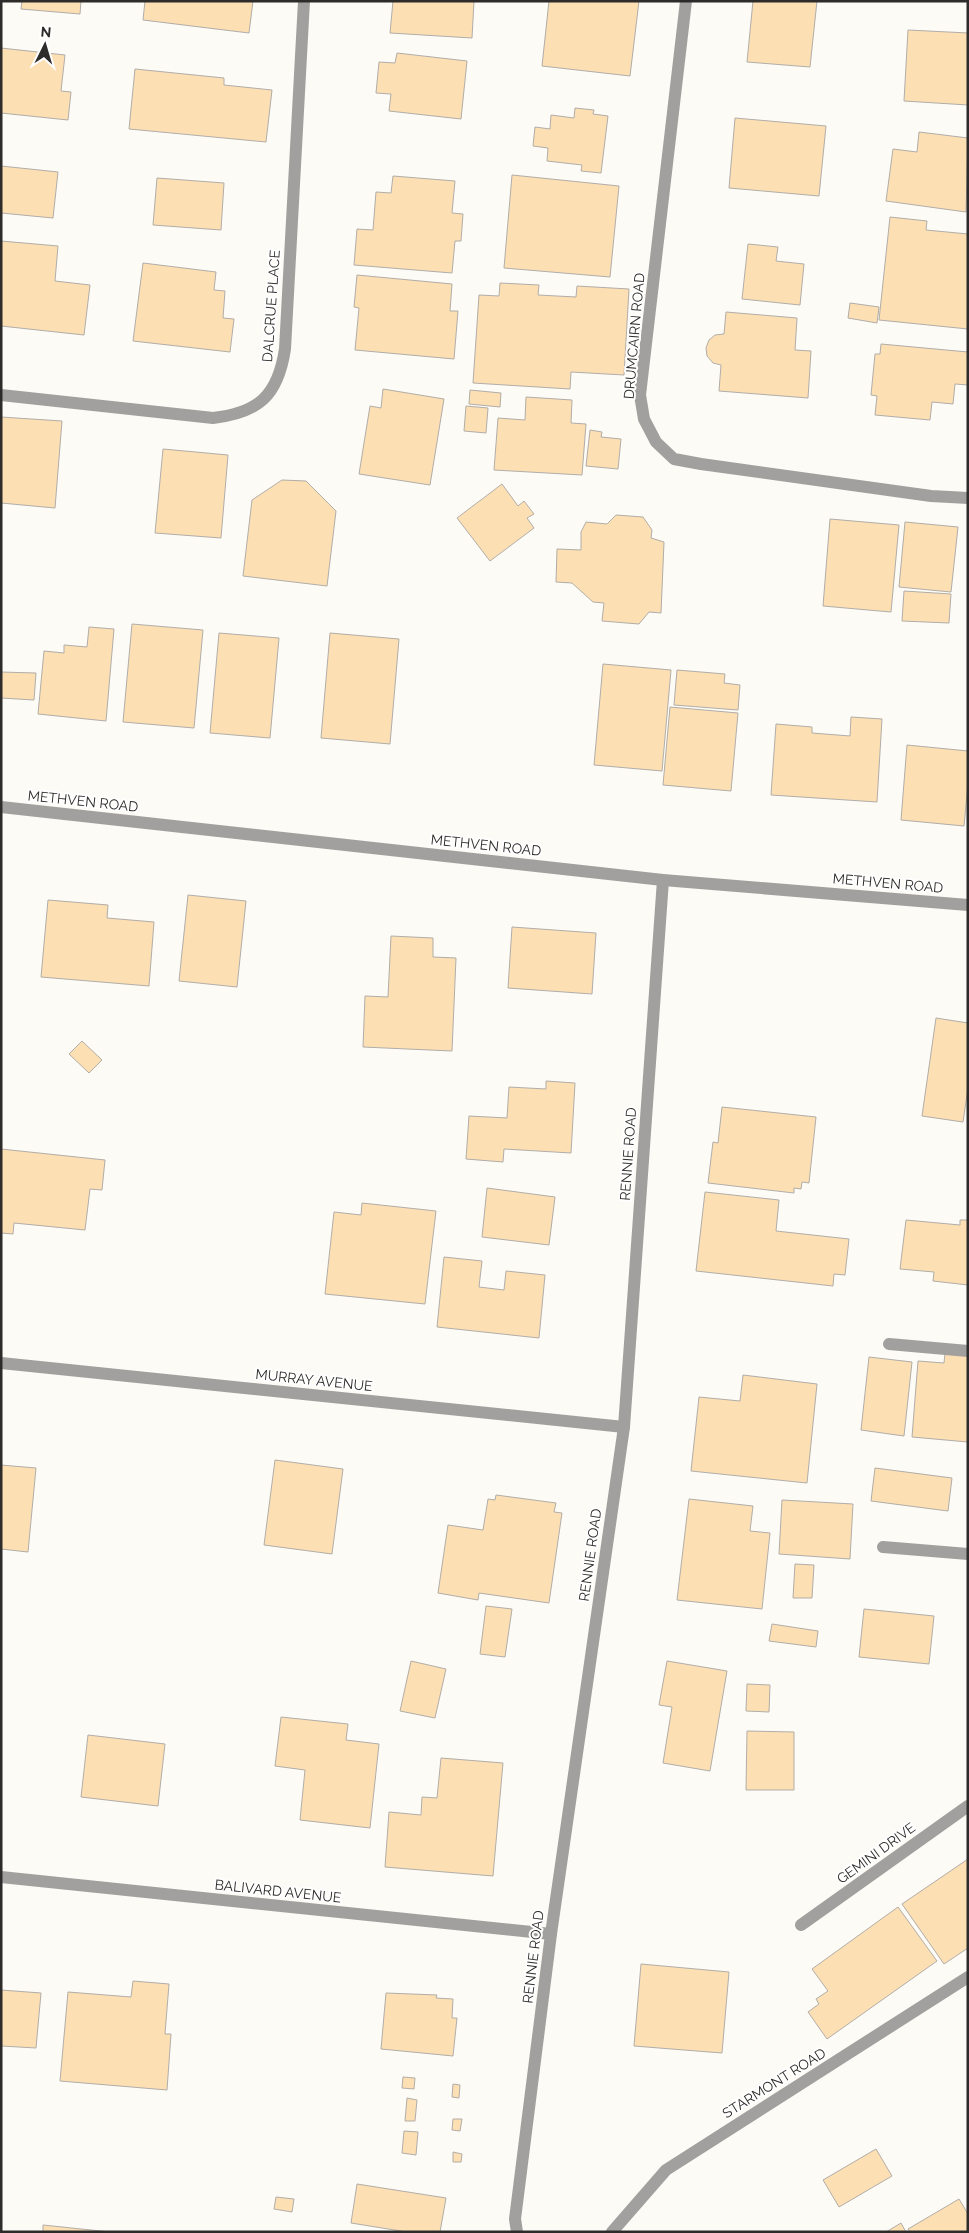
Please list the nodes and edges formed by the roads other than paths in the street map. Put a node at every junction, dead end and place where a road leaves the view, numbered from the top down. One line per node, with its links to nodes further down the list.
1 (304, 1): 3 (street, DALCRUE PLACE)
2 (686, 1): 4 (street, DRUMCAIRN ROAD)
3 (1, 395)
4 (968, 498)
5 (1, 807): 6 (street, METHVEN ROAD)
6 (663, 880): 7 (street, METHVEN ROAD); 11 (street, RENNIE ROAD)
7 (968, 905)
8 (889, 1344): 9 (street)
9 (968, 1351)
10 (1, 1362): 11 (street, MURRAY AVENUE)
11 (624, 1427): 17 (street, RENNIE ROAD)
12 (883, 1546): 13 (street)
13 (968, 1554)
14 (968, 1806): 16 (street, GEMINI DRIVE)
15 (1, 1877): 17 (street, BALIVARD AVENUE)
16 (802, 1925)
17 (551, 1934): 19 (street, RENNIE ROAD)
18 (968, 1977): 20 (street, STARMONT ROAD)
19 (517, 2232)
20 (612, 2232)

